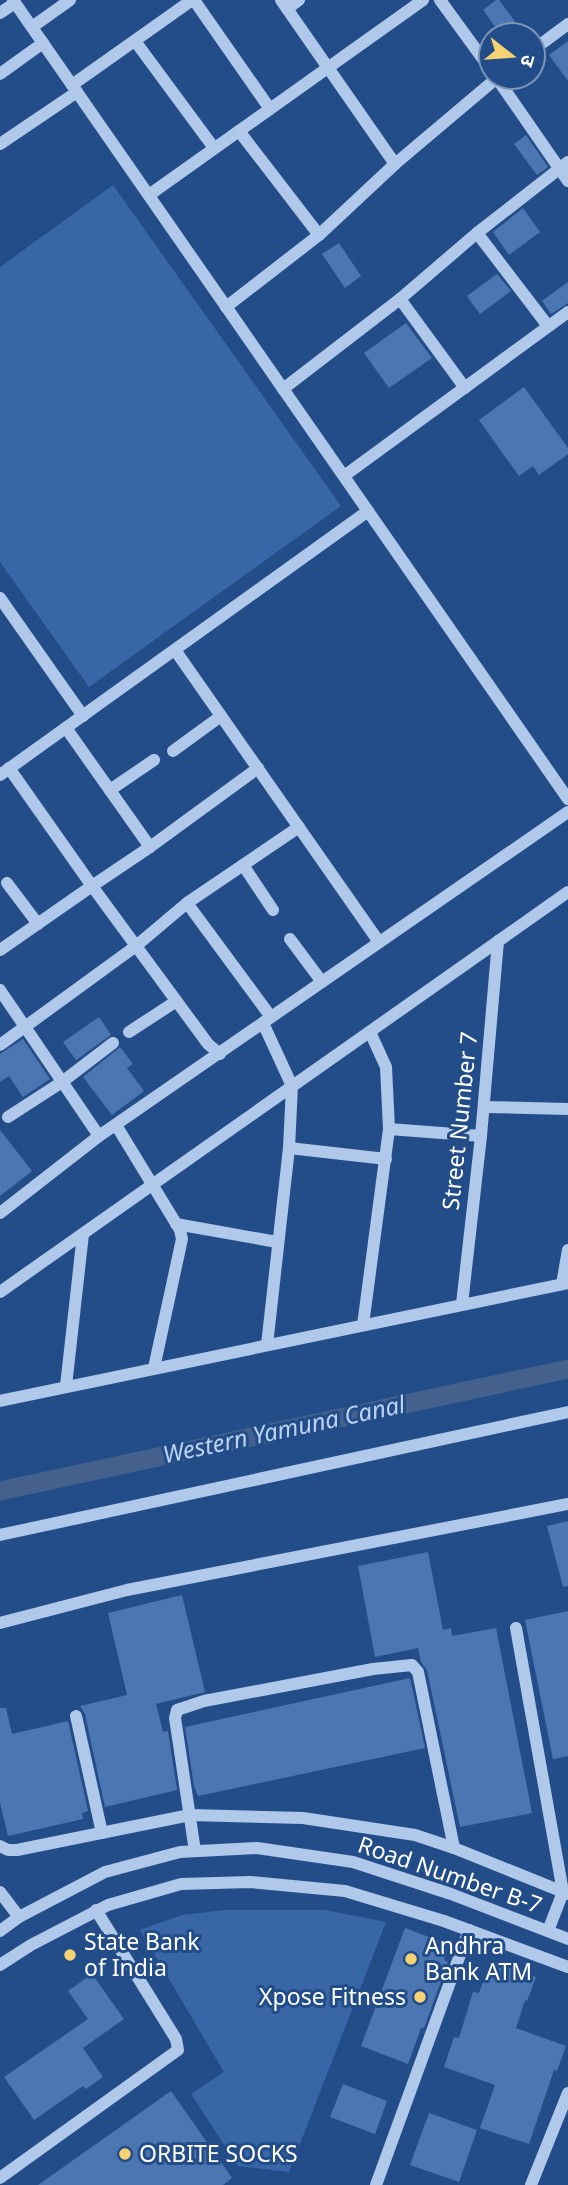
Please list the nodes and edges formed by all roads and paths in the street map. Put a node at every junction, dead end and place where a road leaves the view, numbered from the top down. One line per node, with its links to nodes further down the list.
1 (70, 0): 10 (street)
2 (193, 0): 12 (street); 20 (street)
3 (299, 0): 7 (street)
4 (423, 0): 15 (street)
5 (440, 0): 14 (street)
6 (14, 1): 8 (street); 10 (street)
7 (284, 4): 15 (street)
8 (0, 13)
9 (568, 24): 11 (street)
10 (32, 27): 13 (street)
11 (547, 40)
12 (135, 41): 17 (street); 23 (street)
13 (43, 43): 16 (street); 17 (street)
14 (477, 51)
15 (328, 68): 20 (street); 24 (street)
16 (0, 74)
17 (75, 88): 22 (street); 27 (street)
18 (481, 91): 24 (street)
19 (508, 91): 25 (street)
20 (270, 109): 21 (street)
21 (239, 131): 23 (street); 29 (street)
22 (0, 144)
23 (214, 148): 27 (street)
24 (395, 164): 29 (street)
25 (563, 165): 26 (street); 28 (street)
26 (568, 181)
27 (149, 195): 31 (street)
28 (477, 233): 30 (street); 33 (street)
29 (319, 235): 31 (street)
30 (400, 299): 34 (street); 35 (street)
31 (226, 307): 35 (street)
32 (568, 312): 33 (street)
33 (548, 326): 34 (street)
34 (465, 388): 36 (street)
35 (284, 389): 36 (street)
36 (344, 477): 37 (street)
37 (368, 511): 39 (street); 48 (street)
38 (0, 598): 40 (street)
39 (175, 650): 40 (street); 41 (street)
40 (83, 716): 42 (street)
41 (221, 716): 43 (street); 45 (street)
42 (66, 728): 46 (street); 47 (street)
43 (173, 751)
44 (154, 760): 47 (street)
45 (258, 768): 50 (street); 51 (street)
46 (5, 772): 54 (street)
47 (110, 790): 51 (street)
48 (568, 799)
49 (568, 812): 61 (street)
50 (299, 827): 52 (street); 61 (street)
51 (150, 847): 54 (street)
52 (243, 865): 56 (street); 57 (street)
53 (7, 883): 58 (street)
54 (92, 887): 58 (street); 62 (street)
55 (568, 892): 60 (street)
56 (187, 903): 62 (street); 67 (street)
57 (273, 910)
58 (38, 924): 63 (street)
59 (290, 939): 64 (street)
60 (498, 941): 70 (street); 76 (street, Street Number 7)
61 (379, 943): 64 (street)
62 (136, 946): 66 (street); 68 (street)
63 (0, 950)
64 (323, 982): 67 (street)
65 (0, 990): 68 (street)
66 (175, 1002): 69 (street); 73 (street)
67 (267, 1020): 73 (street); 75 (street)
68 (25, 1026): 72 (street); 74 (street)
69 (129, 1032)
70 (370, 1032): 75 (street); 80 (street)
71 (113, 1043): 74 (street)
72 (0, 1045)
73 (220, 1054): 79 (street)
74 (62, 1082): 78 (street); 81 (street)
75 (292, 1086): 83 (street); 85 (street)
76 (484, 1107): 77 (street); 82 (street, Street Number 7)
77 (568, 1109)
78 (8, 1117)
79 (116, 1125): 81 (street); 85 (street)
80 (389, 1129): 82 (street); 84 (street)
81 (99, 1136): 86 (street)
82 (481, 1136): 93 (street, Street Number 7)
83 (289, 1148): 84 (street); 89 (street)
84 (386, 1159): 94 (street)
85 (152, 1185): 87 (street); 88 (street)
86 (0, 1213)
87 (176, 1224): 89 (street); 96 (street)
88 (83, 1234): 92 (street); 97 (street)
89 (277, 1242): 95 (street)
90 (568, 1250): 91 (street)
91 (565, 1283): 93 (street)
92 (0, 1292)
93 (462, 1304): 94 (street)
94 (363, 1325): 95 (street)
95 (267, 1345): 96 (street)
96 (153, 1368): 97 (street)
97 (66, 1386): 98 (street)
98 (0, 1402)
99 (568, 1412): 101 (street)
100 (568, 1504): 102 (street)
101 (0, 1535)
102 (0, 1623)
103 (516, 1628): 111 (street)
104 (76, 1716): 106 (street)
105 (190, 1815): 106 (street); 108 (street); 108 (street); 109 (street)
106 (102, 1833): 107 (street)
107 (0, 1846)
108 (454, 1848): 111 (street)
109 (195, 1851): 113 (street, Road Number B-7); 116 (street, Road Number B-7)
110 (0, 1892): 113 (street)
111 (566, 1893): 116 (street)
112 (96, 1910): 114 (street, Road Number B-7); 118 (street, Road Number B-7); 121 (street)
113 (19, 1917): 115 (street, Road Number B-7)
114 (469, 1930): 119 (street, Road Number B-7); 122 (street)
115 (0, 1931)
116 (548, 1931): 117 (street, Road Number B-7)
117 (568, 1939)
118 (0, 1965)
119 (568, 1967)
120 (568, 2093): 123 (street)
121 (0, 2178)
122 (376, 2185)
123 (531, 2185)

